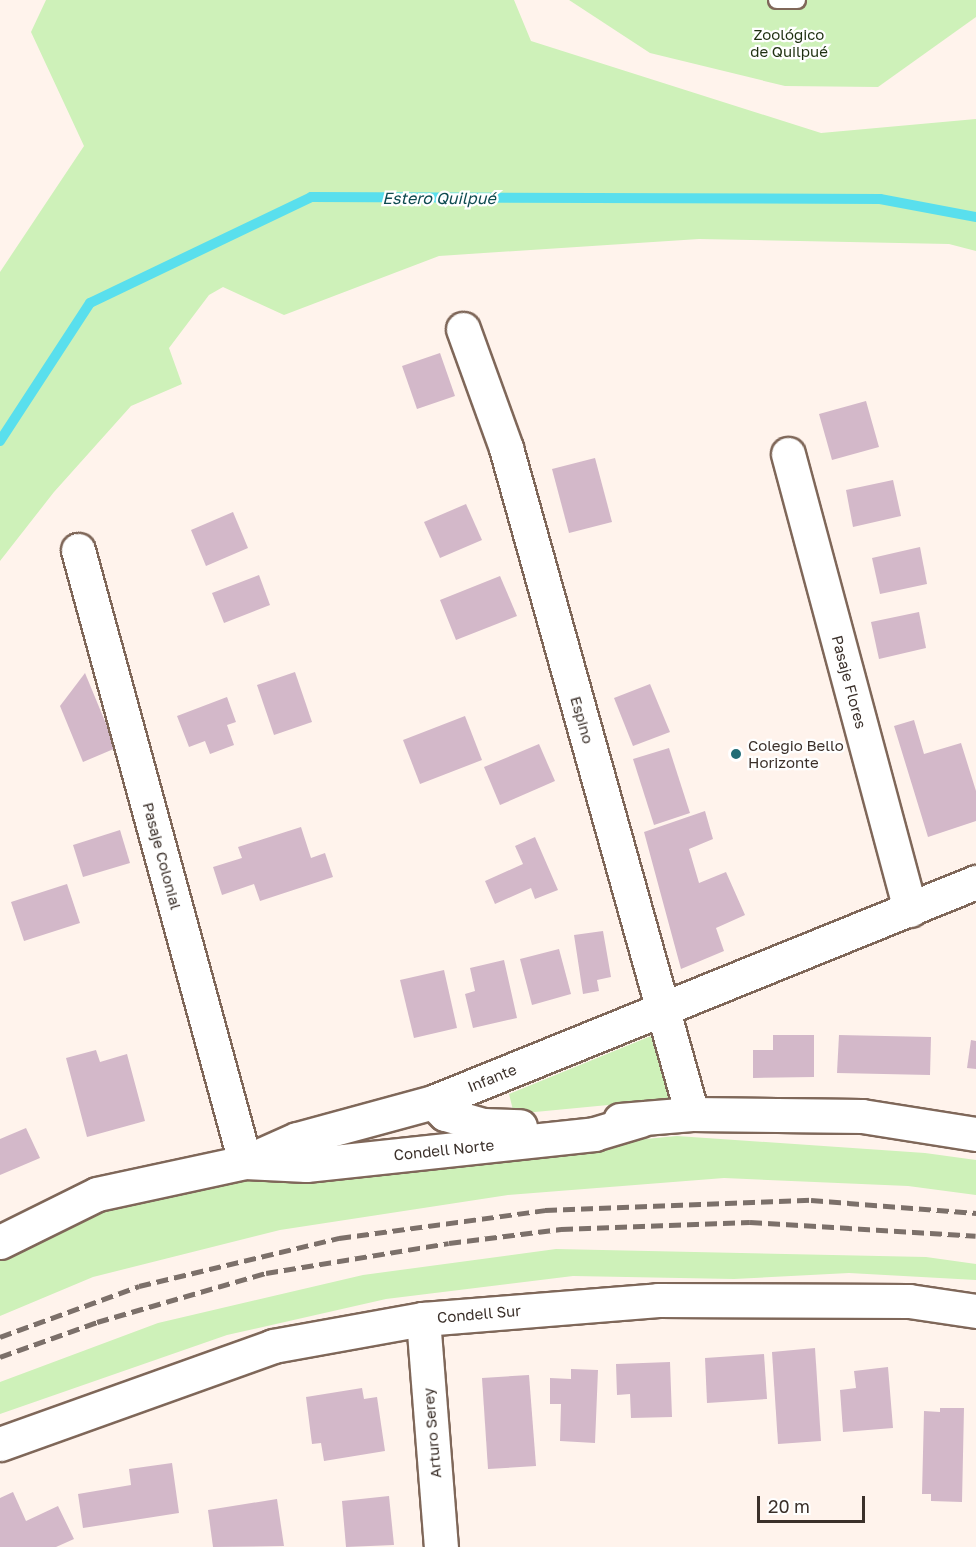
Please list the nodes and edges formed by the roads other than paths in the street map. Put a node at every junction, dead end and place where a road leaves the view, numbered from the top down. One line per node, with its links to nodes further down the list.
1 (777, 0): 2 (lane)
2 (797, 0)
3 (463, 329): 8 (street, Espino)
4 (788, 454): 7 (street, Pasaje Flores)
5 (78, 550): 13 (street, Pasaje Colonial)
6 (976, 882): 7 (street, Infante)
7 (910, 910): 8 (street, Infante)
8 (662, 1009): 9 (street, Infante); 10 (street, Espino)
9 (433, 1102): 11 (street, Condell Norte); 13 (street, Infante)
10 (692, 1114): 11 (street, Condell Norte); 12 (street, Condell Norte)
11 (641, 1120): 13 (street, Condell Norte)
12 (976, 1134)
13 (245, 1162): 14 (street, Infante)
14 (0, 1242)
15 (976, 1311): 16 (street, Condell Sur)
16 (423, 1319): 17 (street, Condell Sur); 18 (street, Arturo Serey)
17 (0, 1444)
18 (441, 1547)

